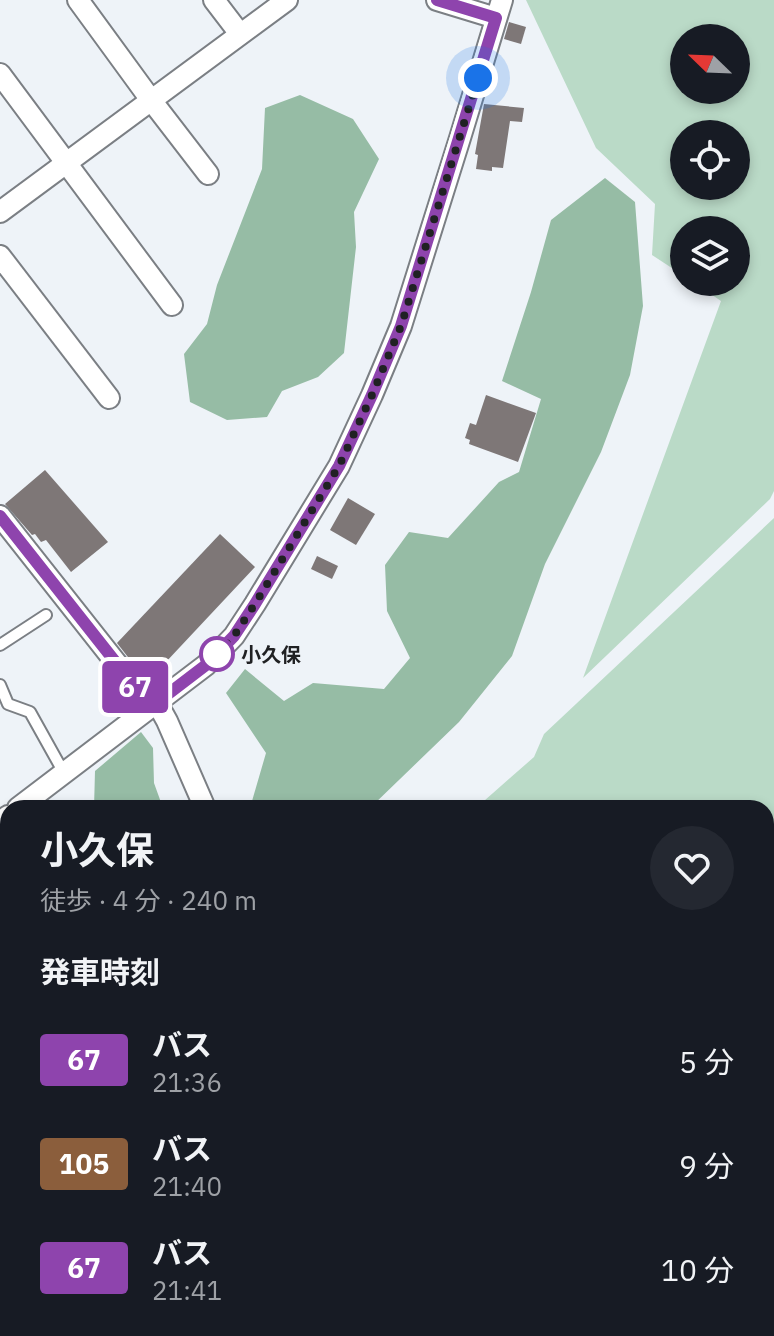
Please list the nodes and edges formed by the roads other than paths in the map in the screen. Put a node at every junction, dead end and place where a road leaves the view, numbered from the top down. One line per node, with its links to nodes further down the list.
1 (78, 0): 8 (street)
2 (214, 0): 6 (street)
3 (287, 0): 6 (street)
4 (437, 0): 5 (street)
5 (499, 9): 19 (street)
6 (240, 34): 8 (street)
7 (0, 74): 9 (street)
8 (151, 100): 9 (street); 10 (street)
9 (65, 162): 11 (street); 13 (street)
10 (208, 174)
11 (0, 212)
12 (0, 256): 14 (street)
13 (172, 305)
14 (109, 398)
15 (0, 516): 19 (street)
16 (46, 615): 17 (lane)
17 (0, 645)
18 (0, 685): 20 (lane)
19 (154, 705): 20 (street); 22 (street)
20 (64, 774): 21 (street)
21 (29, 800)
22 (202, 800)

